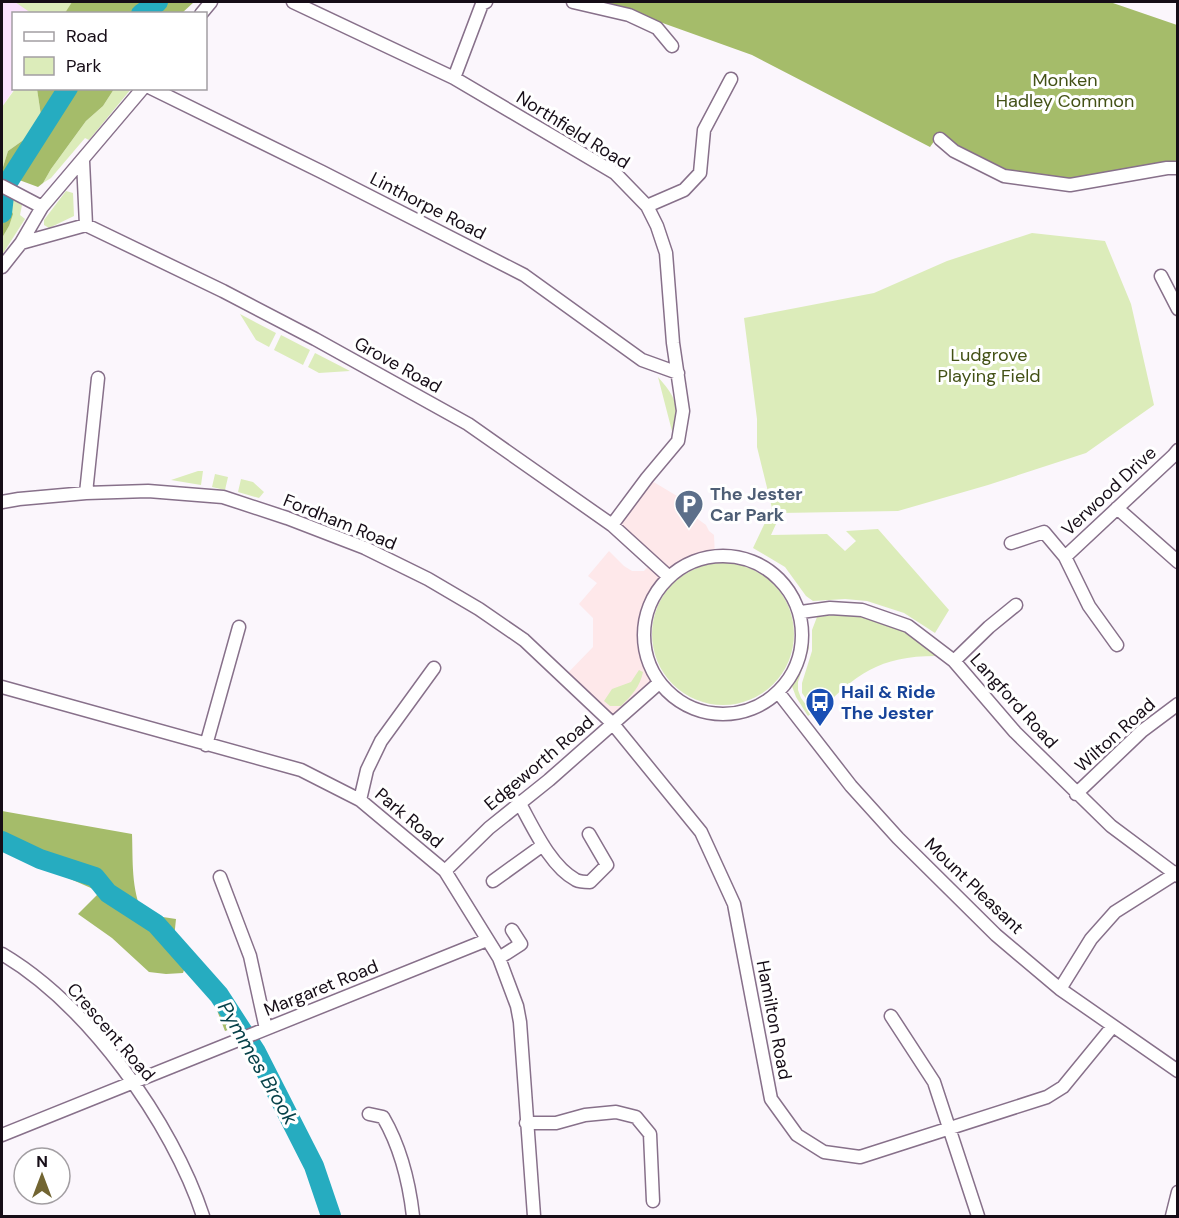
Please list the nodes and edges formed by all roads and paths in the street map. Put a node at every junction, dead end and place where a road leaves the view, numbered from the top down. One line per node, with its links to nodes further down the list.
1 (292, 2): 5 (street, Northfield Road)
2 (486, 2): 5 (street)
3 (573, 2): 4 (street)
4 (672, 46)
5 (454, 78): 14 (street, Northfield Road)
6 (731, 79): 14 (street)
7 (141, 90): 10 (street)
8 (156, 90): 20 (street, Linthorpe Road)
9 (940, 139): 11 (street)
10 (83, 161): 13 (street); 15 (street)
11 (1178, 168)
12 (2, 186): 13 (street)
13 (42, 207): 16 (street)
14 (647, 207): 20 (street, Northfield Road)
15 (86, 225): 16 (street); 26 (street, Grove Road)
16 (21, 243): 17 (street)
17 (2, 267)
18 (1161, 276): 19 (street)
19 (1178, 309)
20 (678, 373): 26 (street, Northfield Road)
21 (98, 378): 23 (street)
22 (1178, 450): 25 (street, Verwood Drive)
23 (86, 493): 24 (street, Fordham Road); 41 (street, Fordham Road)
24 (2, 502)
25 (1116, 508): 28 (street, Verwood Drive); 29 (street)
26 (612, 525): 30 (street, Grove Road)
27 (1011, 543): 28 (street)
28 (1065, 557): 34 (street)
29 (1178, 562)
30 (668, 576): 32 (street); 37 (street)
31 (1016, 605): 35 (street)
32 (801, 612): 35 (street, Langford Road); 39 (street)
33 (239, 627): 42 (street)
34 (1116, 645)
35 (954, 661): 43 (street, Langford Road)
36 (434, 668): 44 (street)
37 (659, 683): 39 (street); 41 (street, Edgeworth Road)
38 (2, 687): 42 (street, Park Road)
39 (778, 692): 56 (street, Mount Pleasant)
40 (1178, 704): 43 (street, Wilton Road)
41 (613, 724): 45 (street, Edgeworth Road); 64 (street, Hamilton Road)
42 (206, 745): 44 (street, Park Road)
43 (1076, 794): 49 (street, Langford Road)
44 (360, 800): 48 (street, Park Road)
45 (519, 802): 47 (street); 48 (street, Edgeworth Road)
46 (590, 834): 47 (street)
47 (543, 845): 51 (street)
48 (445, 871): 53 (street, Park Road)
49 (1177, 874): 56 (street)
50 (220, 877): 59 (street)
51 (493, 881)
52 (512, 930): 55 (street)
53 (487, 940): 55 (street, Park Road); 59 (street, Margaret Road)
54 (2, 954): 61 (street, Crescent Road)
55 (499, 958): 63 (street, Park Road)
56 (1060, 989): 58 (street, Mount Pleasant)
57 (891, 1016): 64 (street)
58 (1113, 1026): 60 (street, Mount Pleasant); 64 (street, Hamilton Road)
59 (260, 1032): 61 (street, Margaret Road)
60 (1178, 1071)
61 (133, 1082): 65 (street, Margaret Road); 68 (street, Crescent Road)
62 (369, 1114): 69 (street)
63 (526, 1124): 67 (street); 70 (street, Park Road)
64 (950, 1128): 71 (street)
65 (2, 1135)
66 (1178, 1192): 72 (street)
67 (653, 1201)
68 (203, 1216)
69 (413, 1216)
70 (534, 1216)
71 (978, 1216)
72 (1172, 1216)

